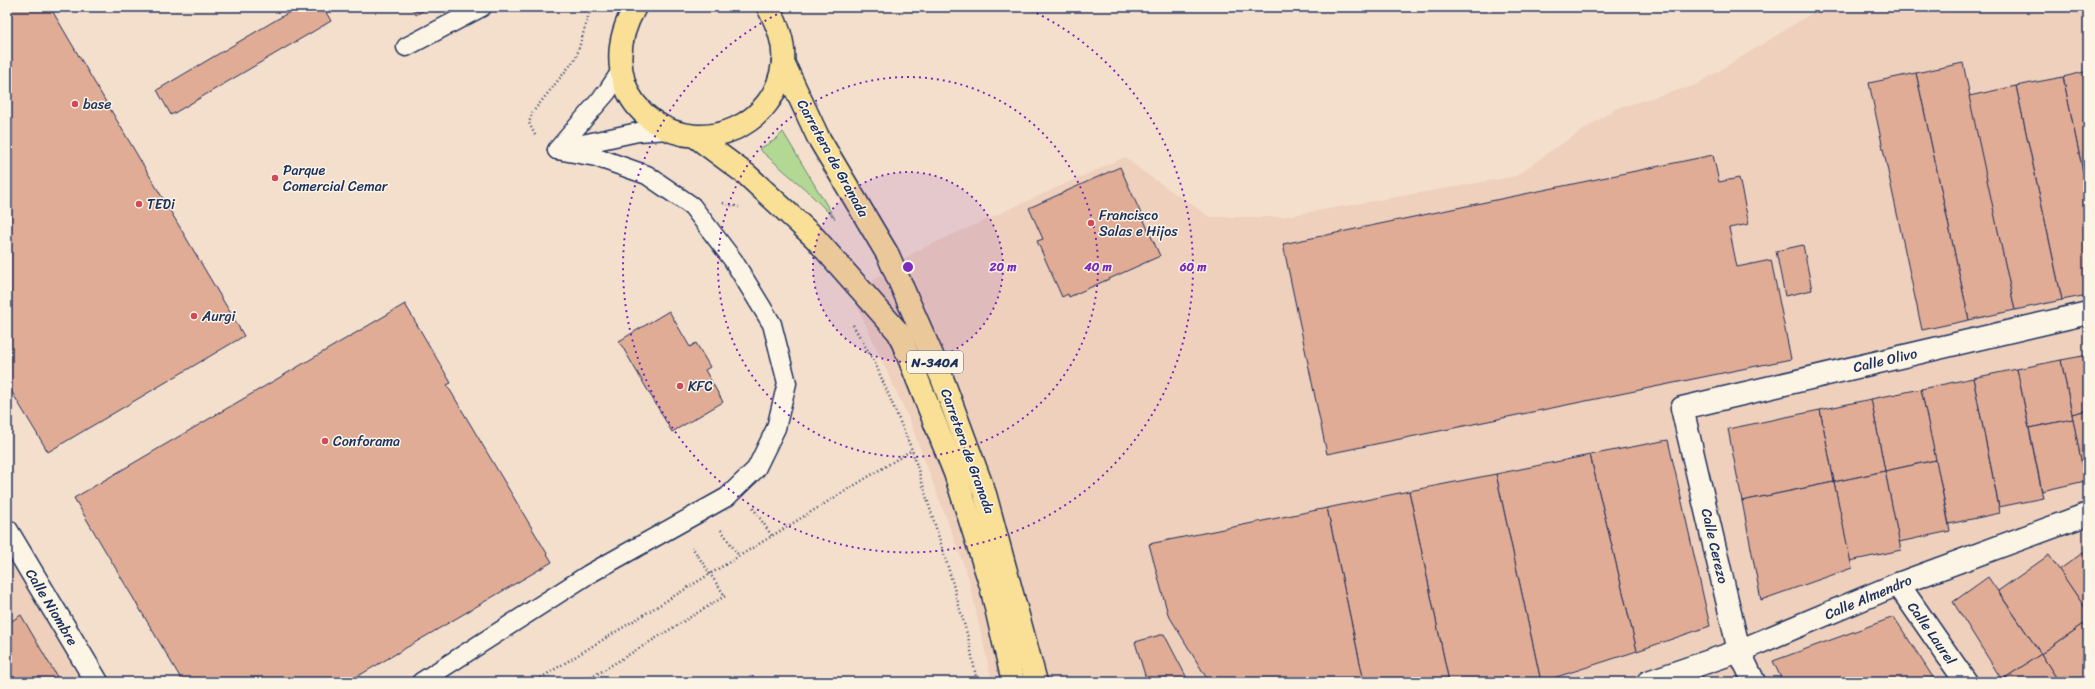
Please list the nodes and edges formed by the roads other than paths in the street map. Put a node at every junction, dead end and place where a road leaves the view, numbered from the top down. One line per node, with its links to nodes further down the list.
1 (482, 7): 4 (lane)
2 (635, 7): 6 (highway, N-340A)
3 (768, 7): 5 (highway, N-340A)
4 (406, 47)
5 (783, 62): 8 (highway, N-340A); 19 (highway, Carretera de Granada / N-340A)
6 (621, 71): 7 (highway, N-340A); 9 (lane)
7 (669, 130): 8 (highway, N-340A); 9 (lane)
8 (696, 137): 18 (highway, Carretera de Granada / N-340A)
9 (557, 150): 17 (lane)
10 (2088, 313): 11 (street, Calle Olivo)
11 (1682, 408): 15 (street, Calle Cerezo)
12 (2088, 514): 14 (street, Calle Almendro)
13 (7, 532): 16 (street, Calle Niombre)
14 (1898, 584): 15 (street, Calle Almendro); 22 (street, Calle Laurel)
15 (1739, 651): 20 (street, Calle Almendro); 21 (street, Calle Cerezo)
16 (97, 682)
17 (421, 682)
18 (1013, 682)
19 (1036, 682)
20 (1648, 682)
21 (1754, 682)
22 (1966, 682)

